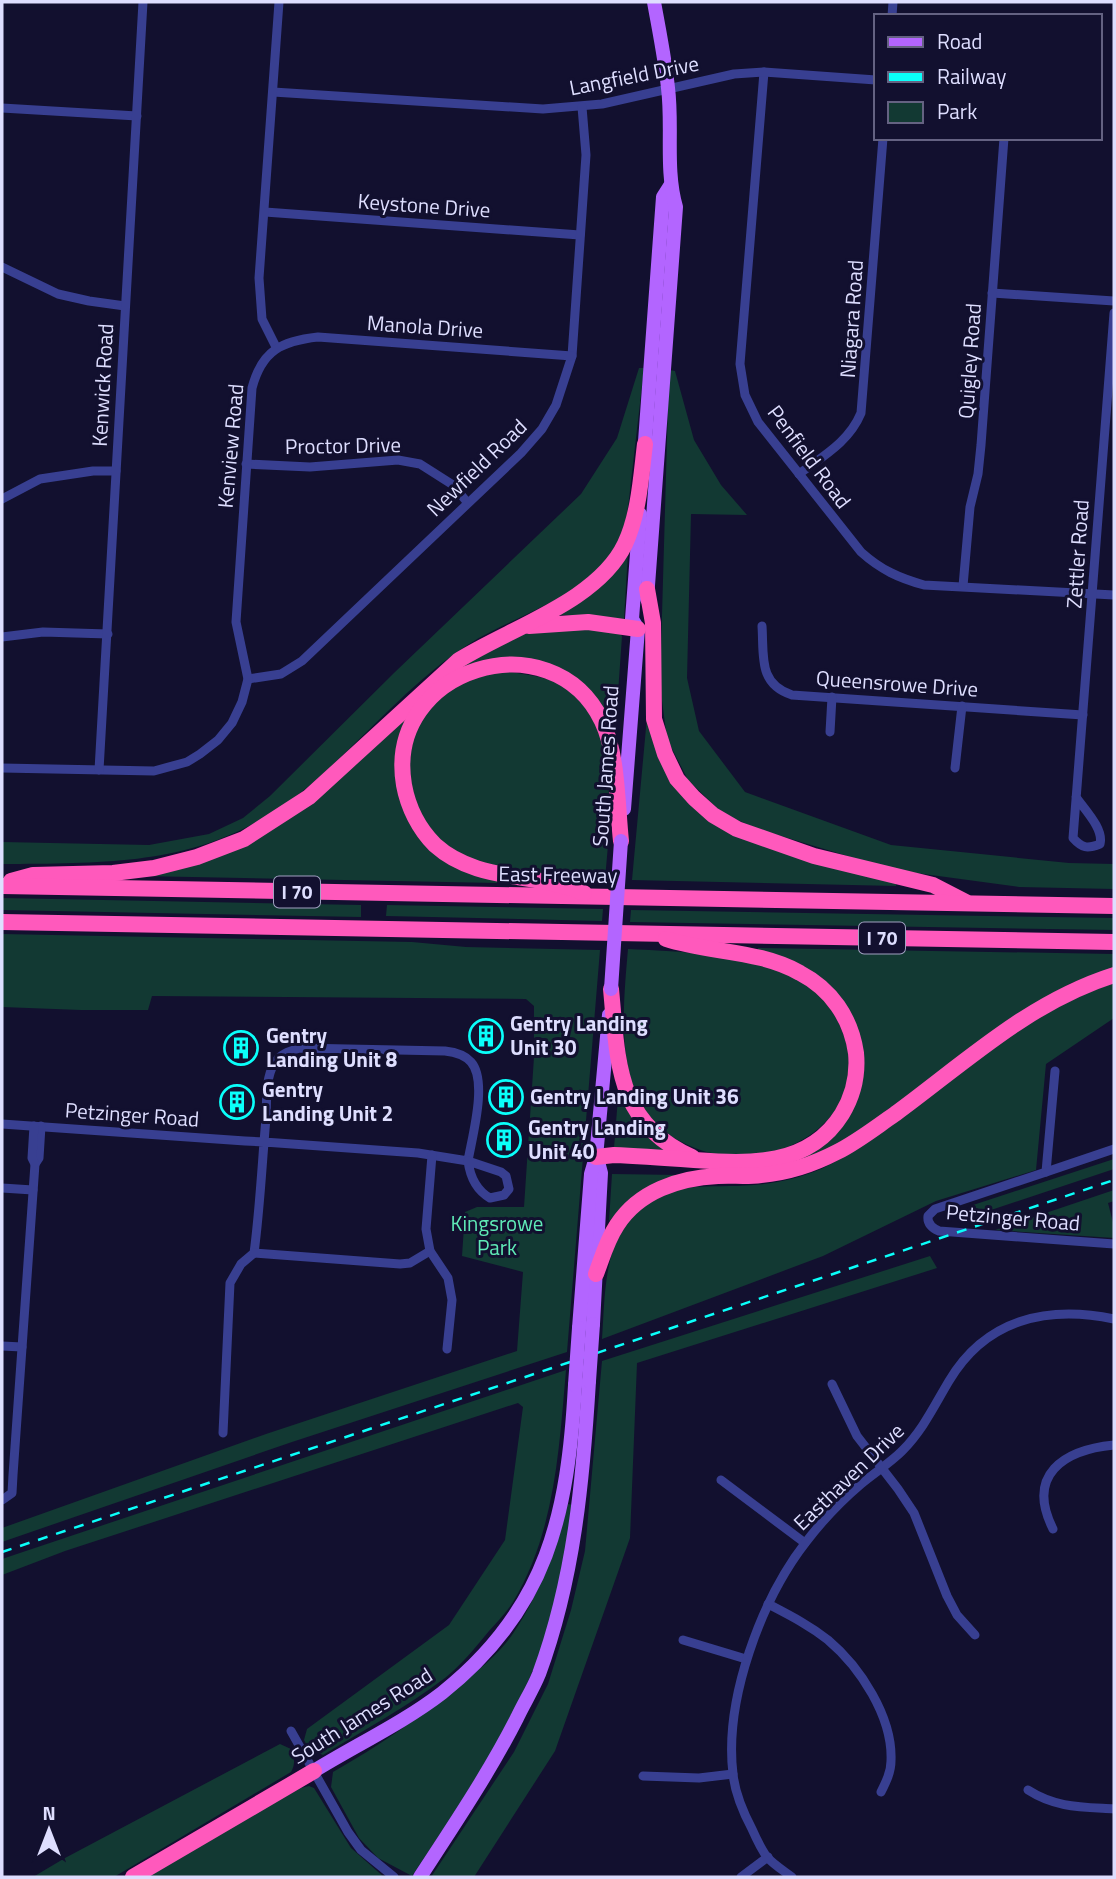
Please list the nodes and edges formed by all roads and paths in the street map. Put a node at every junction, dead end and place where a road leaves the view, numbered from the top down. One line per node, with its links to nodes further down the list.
1 (143, 2): 10 (street, Kenwick Road)
2 (279, 2): 7 (street)
3 (654, 2): 6 (main road, South James Road)
4 (764, 72): 5 (street, Langfield Drive); 6 (street, Langfield Drive); 26 (street, Penfield Road)
5 (874, 80)
6 (668, 88): 8 (street, Langfield Drive); 13 (main road, South James Road)
7 (273, 92): 8 (street, Langfield Drive); 14 (street)
8 (582, 107): 15 (street, Newfield Road)
9 (2, 108): 10 (street)
10 (137, 116): 19 (street, Kenwick Road)
11 (883, 140): 26 (street, Niagara Road)
12 (1004, 140): 17 (street, Quigley Road)
13 (670, 186): 23 (main road, South James Road); 30 (main road, South James Road)
14 (265, 212): 15 (street, Keystone Drive); 21 (street)
15 (580, 235): 22 (street, Newfield Road)
16 (2, 267): 19 (street)
17 (992, 293): 18 (street); 29 (street, Quigley Road)
18 (1114, 301)
19 (125, 306): 25 (street, Kenwick Road)
20 (1114, 313): 31 (street, Zettler Road)
21 (276, 347): 22 (street, Manola Drive); 24 (street, Kenview Road)
22 (572, 356): 28 (street, Newfield Road)
23 (645, 444): 34 (highway); 35 (main road, South James Road)
24 (246, 464): 28 (street, Proctor Drive); 38 (street, Kenview Road)
25 (116, 471): 27 (street); 36 (street, Kenwick Road)
26 (799, 474): 29 (street, Penfield Road)
27 (2, 499)
28 (467, 502): 38 (street, Newfield Road)
29 (963, 586): 31 (street, Penfield Road)
30 (647, 589): 35 (main road, South James Road); 50 (highway)
31 (1093, 594): 32 (street, Penfield Road); 41 (street, Zettler Road)
32 (1114, 595)
33 (762, 626): 39 (street, Queensrowe Drive)
34 (517, 628): 35 (highway); 48 (highway)
35 (638, 629): 47 (main road, South James Road)
36 (108, 634): 37 (street); 45 (street, Kenwick Road)
37 (2, 637)
38 (248, 679): 45 (street, Kenview Road)
39 (832, 697): 40 (street, Queensrowe Drive); 42 (street)
40 (962, 706): 41 (street, Queensrowe Drive); 44 (street)
41 (1083, 715): 46 (street, Zettler Road)
42 (830, 732)
43 (2, 768): 45 (street, Kenview Road)
44 (955, 768)
45 (99, 770)
46 (1076, 797): 46 (street, Zettler Road)
47 (621, 841): 49 (highway); 56 (main road, South James Road, bridge)
48 (2, 885): 49 (highway, East Freeway / I 70)
49 (593, 897): 50 (highway, East Freeway / I 70)
50 (972, 905): 51 (highway, East Freeway / I 70)
51 (1114, 906)
52 (2, 922): 53 (highway, I 70)
53 (650, 934): 54 (highway, I 70); 65 (highway)
54 (1114, 942)
55 (1114, 975): 67 (highway)
56 (611, 989): 63 (main road, South James Road); 65 (highway)
57 (1055, 1072): 66 (street)
58 (2, 1124): 59 (street, Petzinger Road)
59 (38, 1126): 60 (street, Petzinger Road); 69 (street)
60 (264, 1142): 62 (street, Petzinger Road); 64 (street); 72 (street)
61 (1114, 1149): 66 (street)
62 (432, 1155): 64 (street, Petzinger Road); 71 (street)
63 (596, 1157): 65 (highway); 67 (highway); 73 (main road, South James Road); 75 (main road, South James Road)
64 (468, 1161): 64 (street, Petzinger Road)
65 (700, 1161)
66 (1046, 1172): 70 (street, Petzinger Road)
67 (719, 1175): 73 (highway)
68 (2, 1188): 69 (street)
69 (33, 1190): 77 (street)
70 (1114, 1244)
71 (430, 1251): 72 (street); 78 (street)
72 (254, 1253): 81 (street)
73 (596, 1274): 75 (main road, South James Road)
74 (1114, 1319): 83 (street, Easthaven Drive)
75 (586, 1326): 79 (main road, South James Road, bridge)
76 (2, 1346): 77 (street)
77 (22, 1347): 85 (street)
78 (447, 1349)
79 (582, 1383): 93 (main road, South James Road); 102 (main road, South James Road)
80 (832, 1384): 83 (street)
81 (223, 1433)
82 (1114, 1445): 86 (street)
83 (882, 1468): 87 (street, Easthaven Drive); 89 (street)
84 (721, 1480): 87 (street)
85 (2, 1500)
86 (1053, 1529)
87 (805, 1543): 88 (street, Easthaven Drive)
88 (768, 1604): 91 (street, Easthaven Drive); 97 (street)
89 (975, 1635)
90 (683, 1640): 91 (street)
91 (746, 1660): 94 (street, Easthaven Drive)
92 (291, 1731): 93 (street)
93 (314, 1771): 100 (highway, South James Road); 101 (street)
94 (733, 1774): 95 (street); 99 (street, Easthaven Drive)
95 (643, 1776)
96 (1028, 1790): 98 (street)
97 (881, 1792)
98 (1114, 1809)
99 (768, 1857): 103 (street); 104 (street)
100 (133, 1877)
101 (394, 1877)
102 (420, 1877)
103 (741, 1877)
104 (792, 1877)

